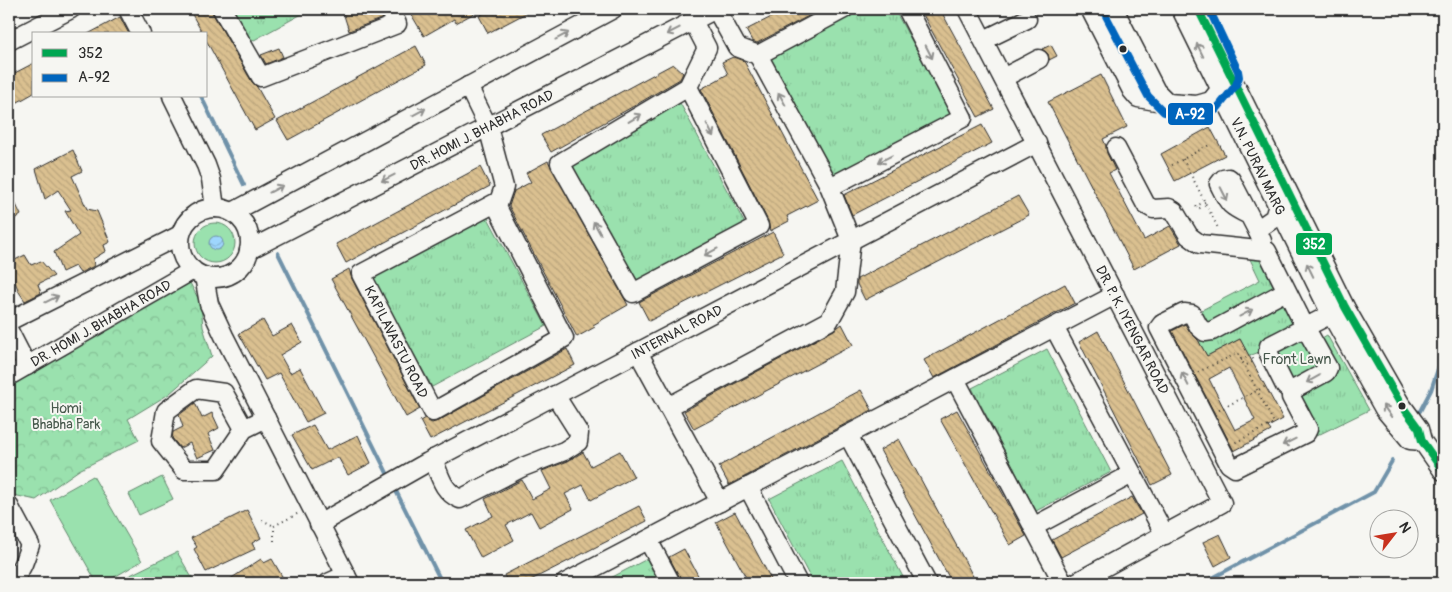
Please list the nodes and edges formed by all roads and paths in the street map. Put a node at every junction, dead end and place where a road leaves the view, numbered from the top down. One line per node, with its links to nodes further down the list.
1 (71, 9): 18 (street)
2 (128, 9): 16 (street)
3 (222, 9): 4 (street)
4 (390, 9)
5 (613, 9): 23 (street, one-way to 5)
6 (716, 9): 15 (street, DR. HOMI J. BHABHA ROAD); 19 (street)
7 (844, 9): 19 (street)
8 (907, 9): 34 (street, one-way to 34)
9 (968, 9): 17 (street, DR. P. K. IYENGAR ROAD)
10 (1090, 9): 27 (street)
11 (1114, 9): 27 (street)
12 (1180, 9): 25 (street, V.N. PURAV MARG, one-way to 12)
13 (1198, 9): 21 (street, V.N. PURAV MARG)
14 (1026, 19): 17 (street)
15 (693, 21): 24 (street); 28 (street, DR. HOMI J. BHABHA ROAD, one-way to 28)
16 (140, 32)
17 (984, 40): 22 (street, DR. P. K. IYENGAR ROAD)
18 (9, 41)
19 (758, 55): 34 (street, one-way to 19)
20 (1039, 59): 22 (street)
21 (1229, 75): 25 (street); 49 (street, V.N. PURAV MARG)
22 (1003, 78): 29 (street, DR. P. K. IYENGAR ROAD)
23 (468, 86): 28 (street, KAPILAVASTU ROAD); 38 (street, one-way to 23)
24 (688, 87): 24 (street, one-way to 24)
25 (1220, 90): 27 (street); 36 (street, V.N. PURAV MARG)
26 (173, 98): 37 (street)
27 (1168, 102)
28 (488, 127): 35 (street, KAPILAVASTU ROAD); 44 (street, DR. HOMI J. BHABHA ROAD, one-way to 44)
29 (1037, 143): 43 (street, INTERNAL ROAD); 48 (street, DR. P. K. IYENGAR ROAD)
30 (1211, 144): 32 (path)
31 (1116, 148): 45 (street)
32 (1183, 159): 33 (path); 40 (path)
33 (1172, 165)
34 (828, 184): 43 (street)
35 (499, 201): 35 (street, KAPILAVASTU ROAD)
36 (1278, 205): 41 (street); 49 (street, V.N. PURAV MARG, one-way to 36)
37 (215, 208): 38 (street); 42 (street)
38 (233, 212): 44 (street)
39 (1249, 215): 41 (street)
40 (1218, 228)
41 (1258, 232): 45 (street)
42 (180, 235): 46 (street); 50 (street, one-way to 42)
43 (852, 240): 54 (street, INTERNAL ROAD); 64 (street)
44 (249, 250): 46 (street)
45 (1267, 251): 47 (street)
46 (198, 273): 56 (street, DR. HOMI J. BHABHA ROAD); 66 (street)
47 (1286, 291): 52 (street); 61 (street, one-way to 47)
48 (1115, 295): 51 (street); 81 (street, DR. P. K. IYENGAR ROAD)
49 (1338, 310): 52 (street); 71 (street, V.N. PURAV MARG)
50 (9, 321)
51 (1054, 327): 60 (street); 72 (street)
52 (1305, 327): 61 (street); 61 (street, one-way to 61)
53 (9, 331): 56 (street)
54 (638, 352): 63 (street, INTERNAL ROAD); 64 (street)
55 (1241, 360): 57 (path); 57 (path); 58 (path)
56 (27, 366): 59 (street, DR. HOMI J. BHABHA ROAD)
57 (1244, 366): 62 (path)
58 (1196, 373)
59 (9, 376)
60 (954, 379): 68 (street); 80 (street)
61 (1286, 385): 62 (path)
62 (1257, 391): 65 (path); 69 (path)
63 (555, 395): 70 (street, INTERNAL ROAD); 70 (street)
64 (668, 406): 74 (street)
65 (1216, 412)
66 (266, 418): 67 (street); 76 (street)
67 (244, 429): 67 (street)
68 (848, 435): 73 (street); 90 (street)
69 (1232, 444)
70 (433, 459): 78 (street, INTERNAL ROAD)
71 (1443, 472)
72 (1132, 474): 80 (street); 81 (street)
73 (748, 487): 74 (street); 89 (street)
74 (720, 502): 82 (street)
75 (9, 506): 85 (street)
76 (307, 509): 78 (street); 79 (path)
77 (262, 520): 79 (path)
78 (319, 524): 84 (street)
79 (274, 526): 83 (path)
80 (1033, 527): 91 (street)
81 (1164, 535): 92 (street, DR. P. K. IYENGAR ROAD)
82 (648, 540): 87 (street); 88 (street)
83 (274, 541)
84 (348, 579): 86 (street)
85 (14, 583)
86 (328, 583)
87 (565, 583)
88 (671, 583)
89 (798, 583)
90 (927, 583)
91 (1063, 583)
92 (1075, 583)

